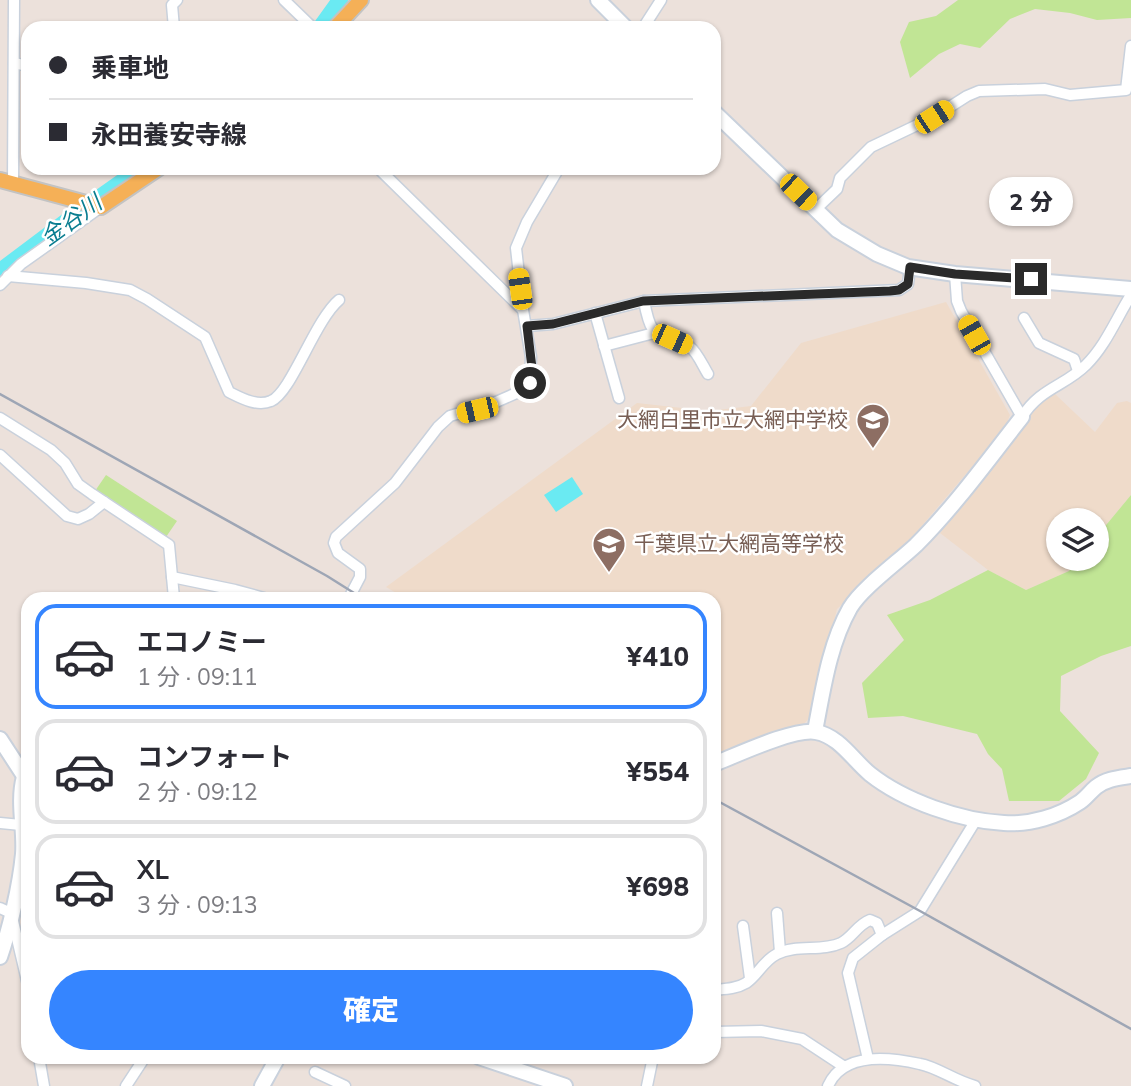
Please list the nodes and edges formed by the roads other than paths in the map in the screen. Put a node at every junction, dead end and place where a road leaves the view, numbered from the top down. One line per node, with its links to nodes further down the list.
1 (14, 0): 13 (street)
2 (177, 0): 7 (street)
3 (284, 0): 8 (street)
4 (362, 0): 9 (main road)
5 (598, 0): 10 (street)
6 (661, 0): 11 (street)
7 (173, 21)
8 (306, 21)
9 (342, 21)
10 (619, 21)
11 (648, 21)
12 (1131, 46): 21 (street)
13 (14, 64): 14 (street); 19 (street)
14 (21, 65)
15 (721, 118): 21 (street)
16 (149, 175): 20 (main road)
17 (385, 175): 30 (street)
18 (555, 175): 30 (street)
19 (7, 182): 20 (main road)
20 (101, 207): 24 (street)
21 (816, 209): 22 (street)
22 (910, 267): 23 (street); 29 (street)
23 (955, 274): 26 (street); 39 (street)
24 (8, 276): 25 (street); 27 (street)
25 (0, 285)
26 (1131, 289)
27 (339, 300)
28 (1128, 300): 36 (street)
29 (643, 301): 31 (street); 34 (street)
30 (523, 310): 33 (street)
31 (595, 313): 33 (street); 35 (street)
32 (1024, 318): 36 (street)
33 (527, 326): 46 (street)
34 (654, 332): 35 (street); 37 (street)
35 (604, 346): 38 (street)
36 (1078, 371): 39 (street)
37 (708, 374)
38 (619, 398)
39 (1022, 417): 47 (street)
40 (0, 418): 42 (street)
41 (0, 455): 42 (street)
42 (104, 502): 43 (street)
43 (172, 578): 44 (street); 45 (street)
44 (173, 592)
45 (242, 592)
46 (352, 592)
47 (815, 732): 49 (street); 52 (street)
48 (0, 739): 50 (street)
49 (721, 761)
50 (21, 771)
51 (1131, 776): 52 (street)
52 (976, 820): 59 (street)
53 (0, 823): 54 (street)
54 (21, 825)
55 (21, 891): 56 (street)
56 (6, 911): 61 (street); 62 (street)
57 (777, 913): 60 (street)
58 (743, 926): 63 (street)
59 (882, 935): 60 (street); 66 (street)
60 (780, 952): 63 (street)
61 (0, 957)
62 (21, 961)
63 (750, 978): 64 (street)
64 (721, 990)
65 (721, 1032): 72 (street)
66 (868, 1059): 72 (street); 74 (street)
67 (40, 1064): 75 (street)
68 (140, 1064): 76 (street)
69 (274, 1064): 77 (street)
70 (500, 1064): 79 (street)
71 (652, 1064): 80 (street)
72 (843, 1066): 81 (street)
73 (315, 1072): 78 (street)
74 (957, 1084): 82 (street)
75 (44, 1086)
76 (126, 1086)
77 (262, 1086)
78 (345, 1086)
79 (565, 1086)
80 (647, 1086)
81 (828, 1086)
82 (975, 1086)

